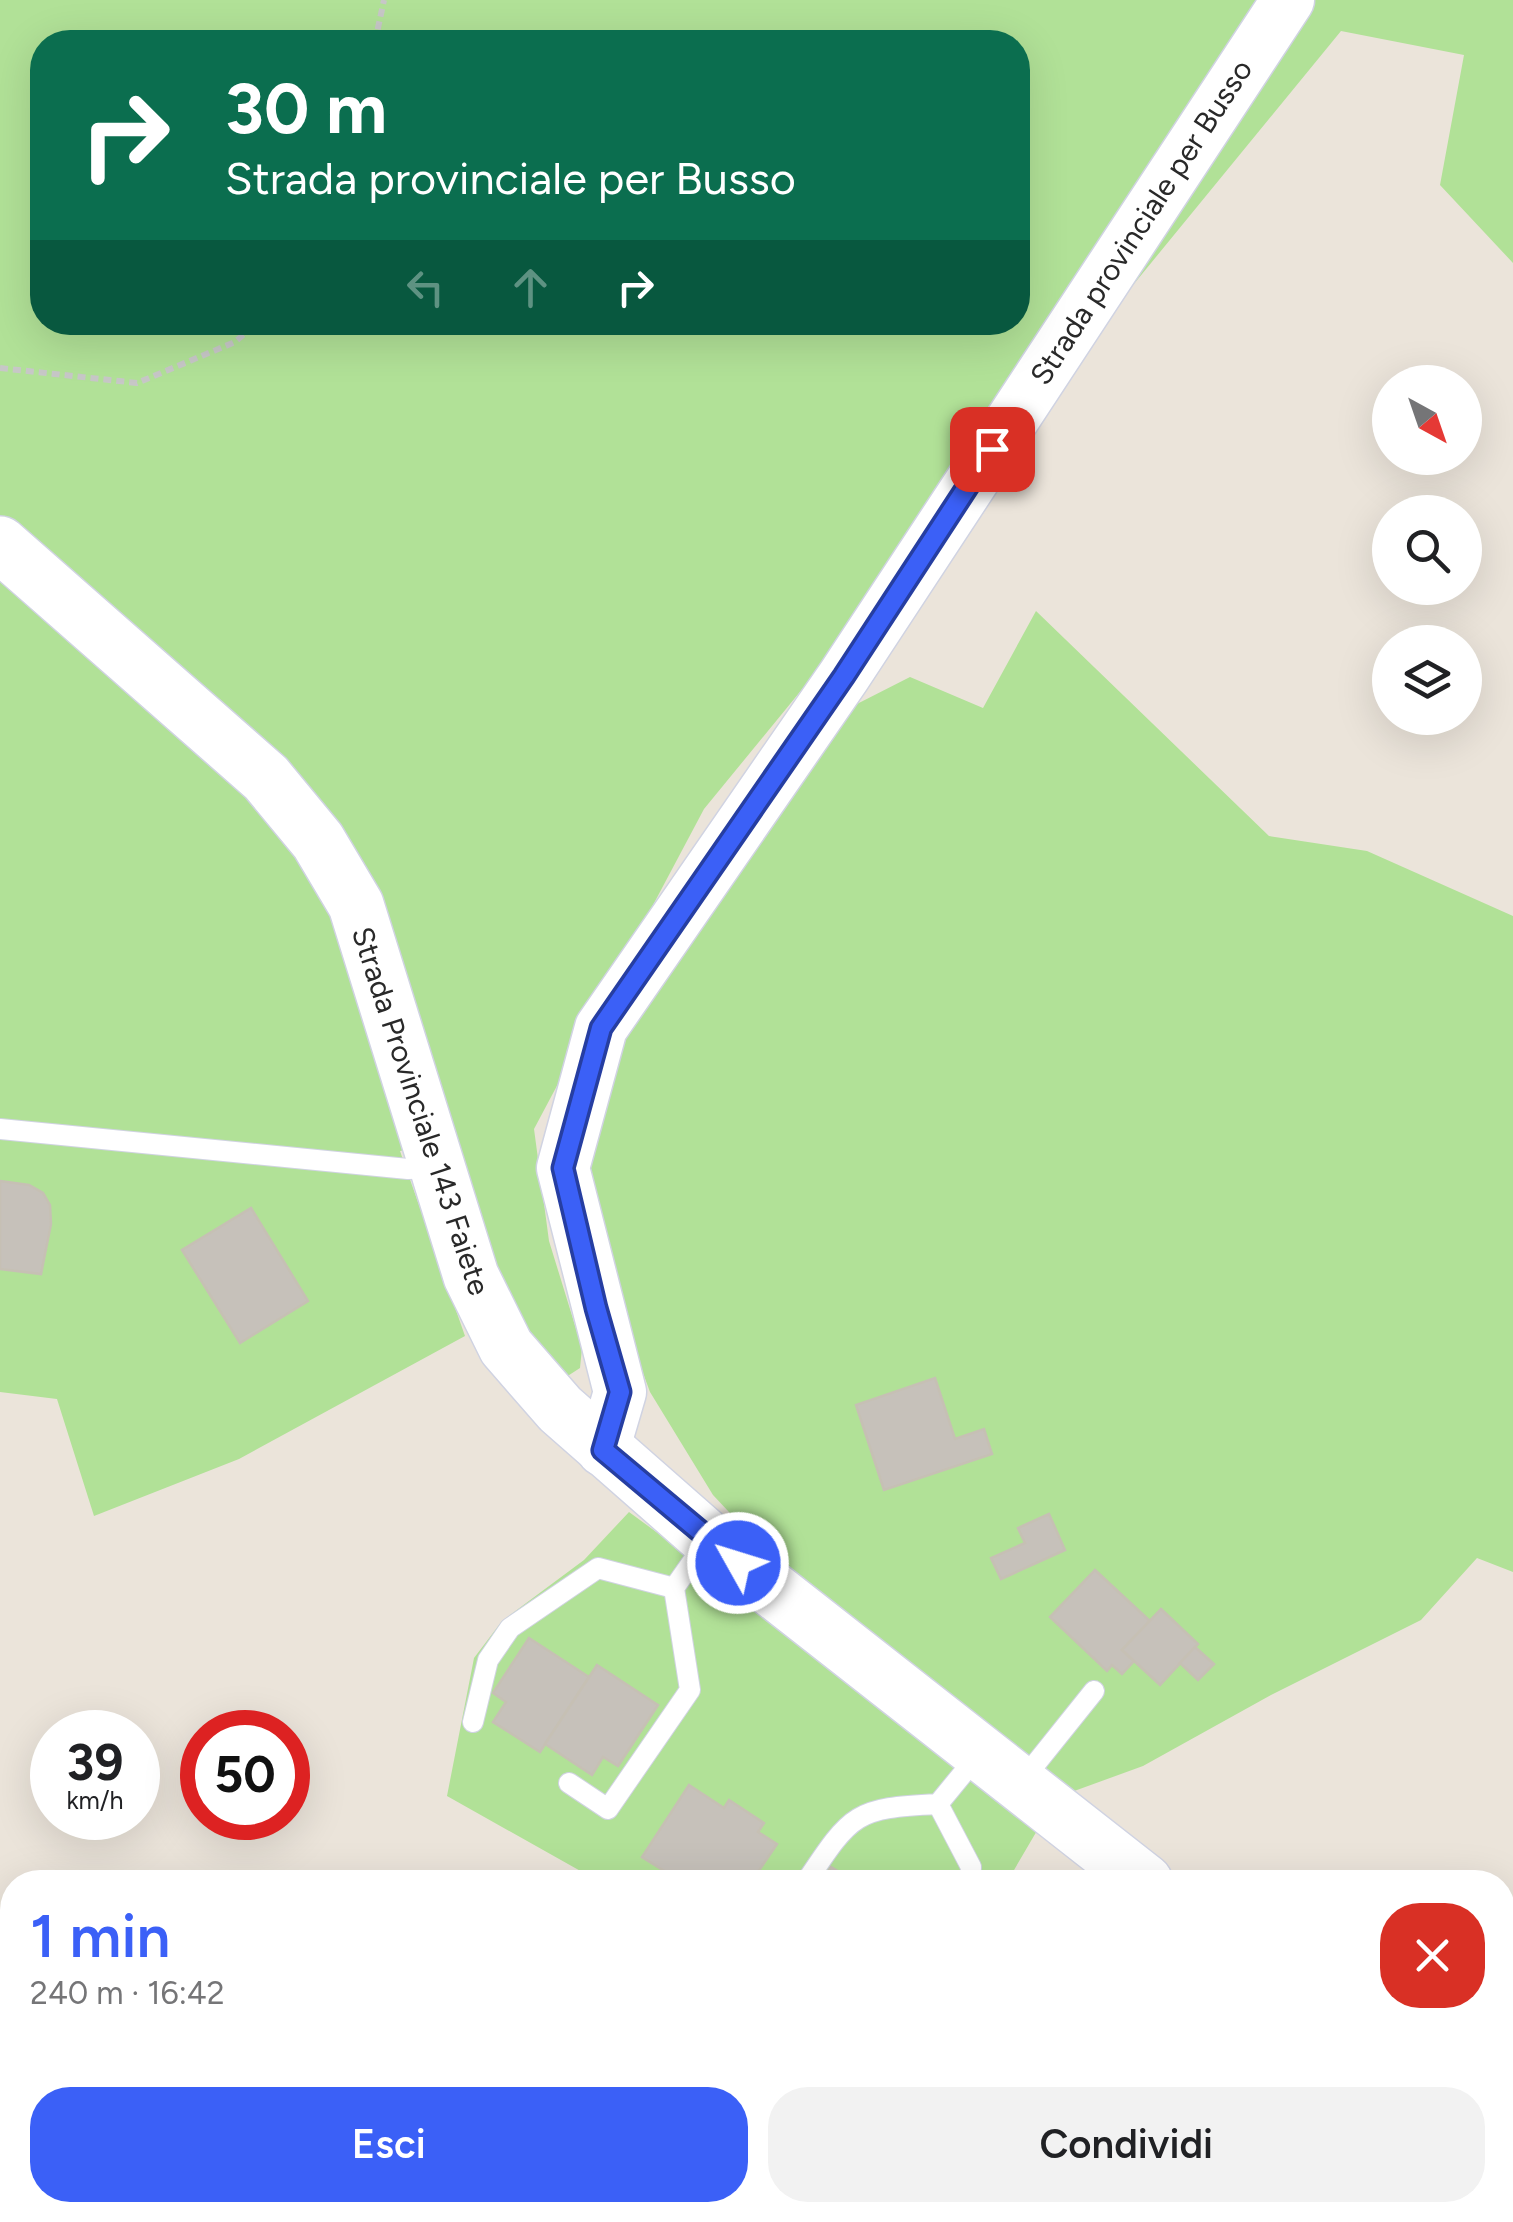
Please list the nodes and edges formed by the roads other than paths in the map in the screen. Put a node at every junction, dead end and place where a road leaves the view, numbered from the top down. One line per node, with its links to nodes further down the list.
1 (1288, 0): 5 (street, Strada provinciale per Busso)
2 (0, 544): 4 (main road, Strada Provinciale 143 Faiete)
3 (0, 1130): 4 (lane)
4 (437, 1168): 5 (main road, Strada Provinciale 143 Faiete)
5 (603, 1450): 6 (main road, Strada Provinciale 143 Faiete)
6 (708, 1539): 7 (lane); 10 (main road, Strada Provinciale 143 Faiete)
7 (674, 1588): 9 (lane); 11 (lane)
8 (1094, 1691): 10 (lane)
9 (473, 1722)
10 (1000, 1768): 12 (lane); 15 (main road, Strada Provinciale 143 Faiete)
11 (568, 1784)
12 (938, 1804): 13 (lane); 14 (lane)
13 (814, 1870)
14 (971, 1870)
15 (1130, 1870)

